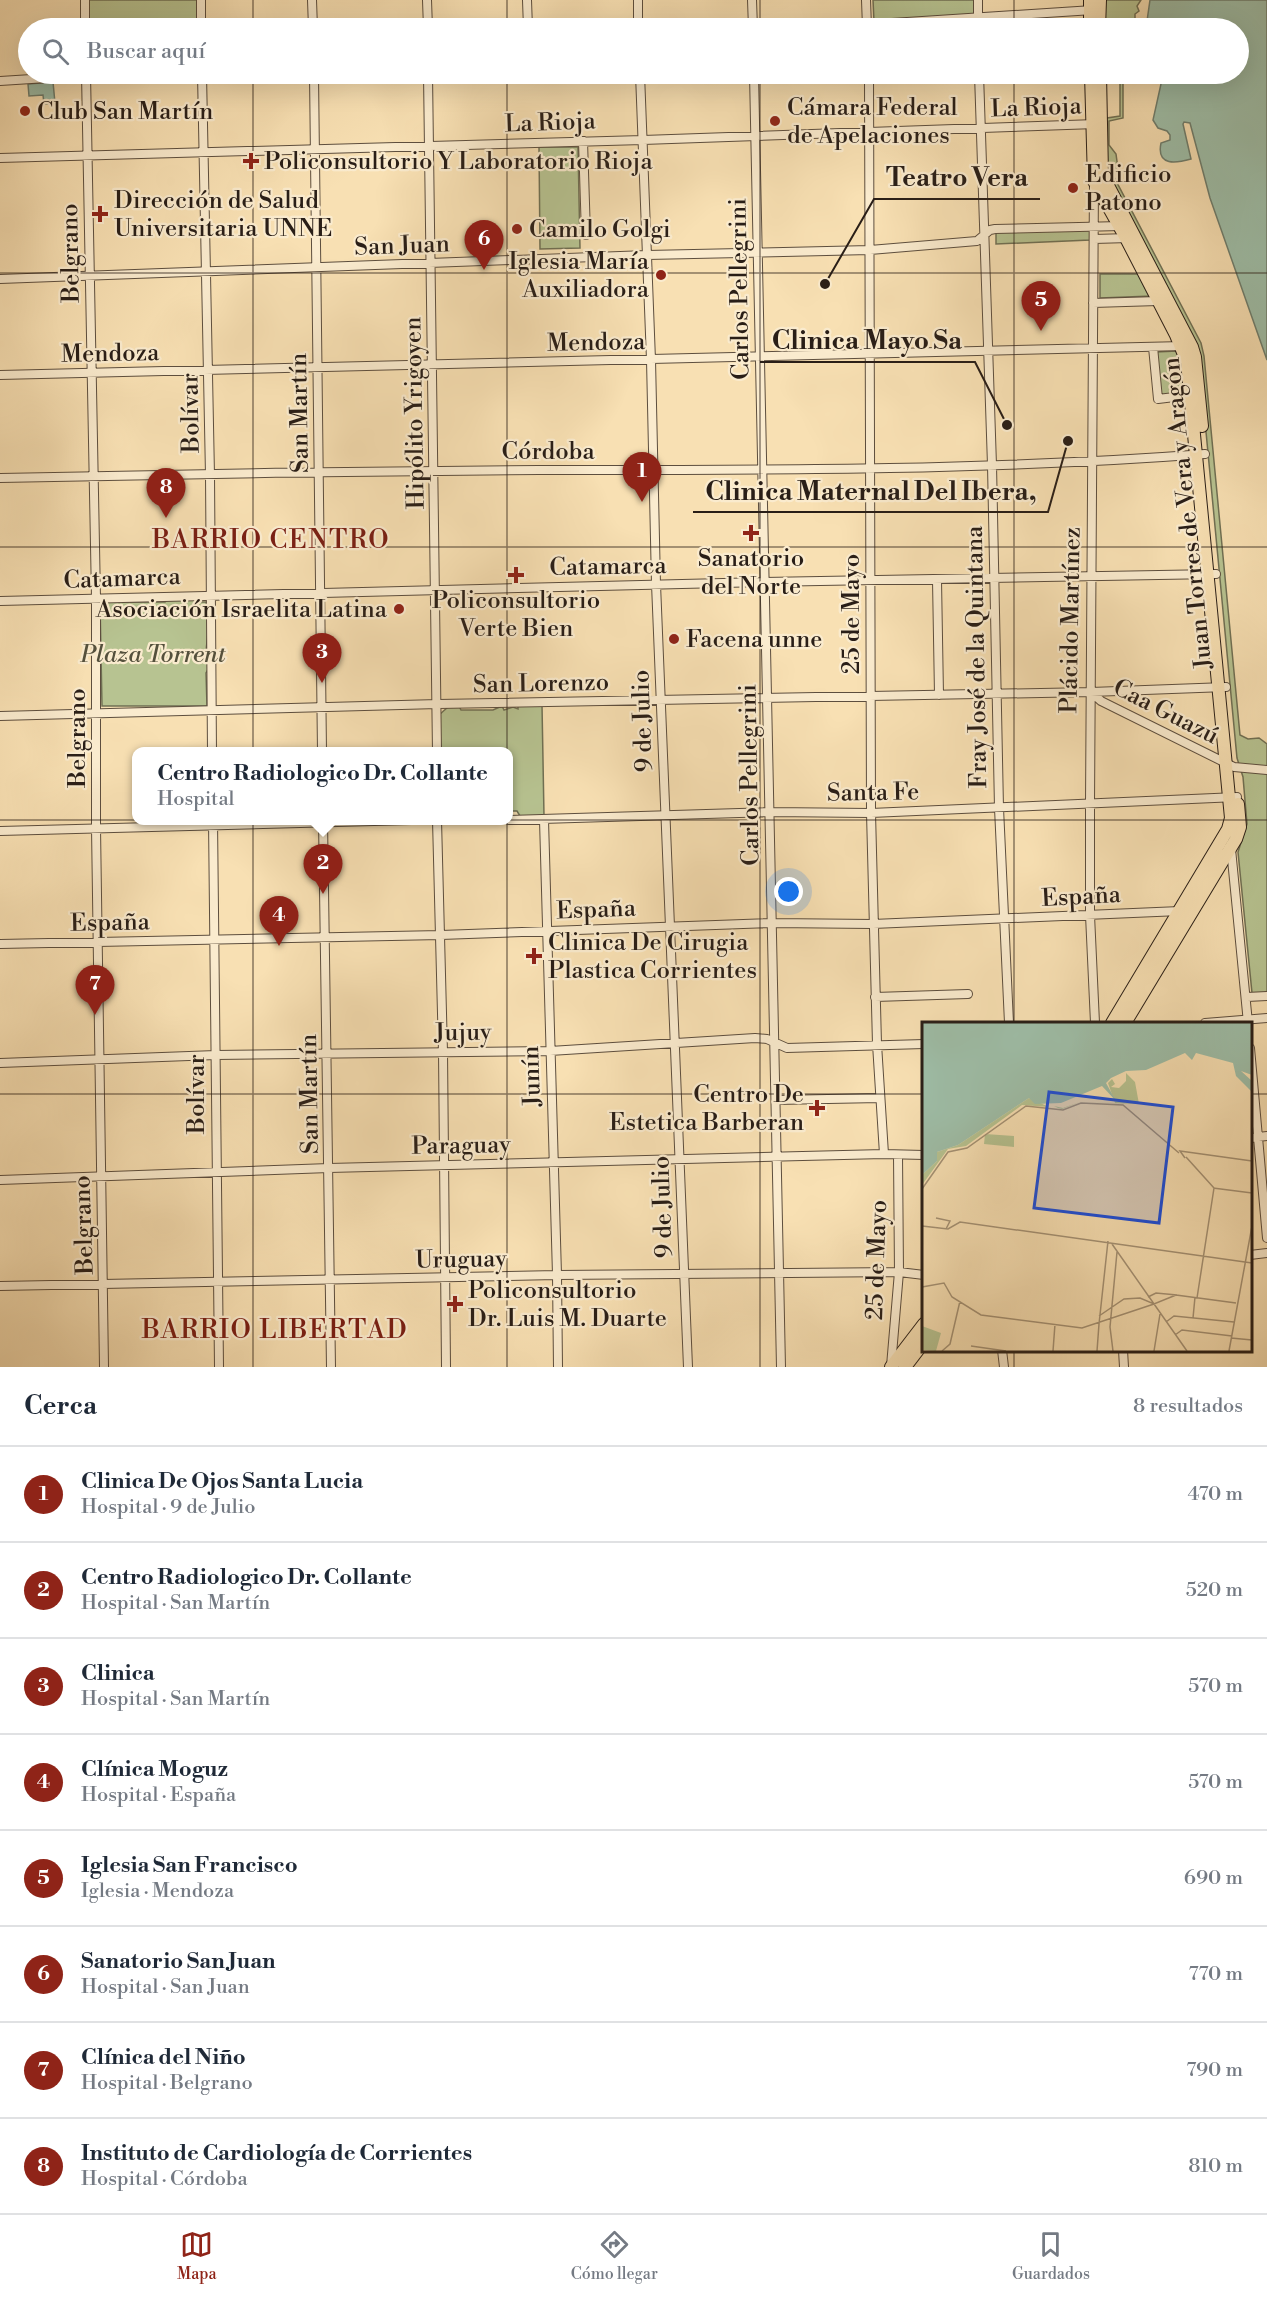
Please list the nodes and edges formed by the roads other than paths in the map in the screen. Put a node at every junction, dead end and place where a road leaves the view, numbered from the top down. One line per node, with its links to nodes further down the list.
1 (85, 0): 12 (street)
2 (201, 0): 13 (street)
3 (312, 0): 14 (street)
4 (427, 0): 15 (street)
5 (526, 0): 16 (street)
6 (638, 0): 17 (street)
7 (752, 0): 18 (street)
8 (866, 0): 19 (street)
9 (978, 0): 11 (street)
10 (1095, 5): 11 (street)
11 (978, 17): 20 (street)
12 (86, 18)
13 (201, 18)
14 (313, 18)
15 (428, 18)
16 (527, 18)
17 (638, 18)
18 (753, 18)
19 (867, 18)
20 (966, 18)
21 (18, 80): 22 (street)
22 (0, 81)
23 (86, 84): 42 (street, Belgrano)
24 (202, 84): 41 (street, Bolívar)
25 (314, 84): 40 (street, San Martín)
26 (428, 84): 39 (street, Hipólito Yrigoyen)
27 (640, 84): 37 (street, 9 de Julio)
28 (754, 84): 36 (street, Carlos Pellegrini)
29 (869, 84): 35 (street, 25 de Mayo)
30 (980, 84): 34 (street, Fray José de la Quintana)
31 (1092, 84): 33 (main road, Plácido Martínez)
32 (1099, 84): 33 (main road, Plácido Martínez)
33 (1096, 123): 34 (street, La Rioja); 44 (main road, Plácido Martínez)
34 (981, 129): 35 (street, La Rioja); 48 (street, Fray José de la Quintana)
35 (869, 131): 36 (street, La Rioja); 50 (street, 25 de Mayo)
36 (754, 136): 37 (street, La Rioja); 51 (street, Carlos Pellegrini)
37 (643, 140): 38 (street, La Rioja); 52 (street, 9 de Julio)
38 (583, 141): 39 (street, La Rioja); 47 (street)
39 (429, 146): 40 (street, La Rioja); 53 (street, Hipólito Yrigoyen)
40 (314, 149): 41 (street, La Rioja); 54 (street, San Martín)
41 (204, 152): 42 (street, La Rioja); 55 (street, Bolívar)
42 (87, 155): 43 (street, La Rioja); 56 (street, Belgrano)
43 (0, 158)
44 (1098, 177): 45 (street, Plácido Martínez); 46 (main road, Juan Torres de Vera y Aragón)
45 (1094, 227): 46 (street, San Juan); 48 (street, San Juan); 49 (street, Plácido Martínez)
46 (1128, 232): 49 (street); 58 (main road, Juan Torres de Vera y Aragón); 60 (main road, Juan Torres de Vera y Aragón)
47 (586, 235)
48 (984, 237): 50 (street, San Juan); 63 (street, Fray José de la Quintana)
49 (1094, 239): 59 (street, Plácido Martínez)
50 (870, 250): 51 (street, San Juan); 64 (street, 25 de Mayo)
51 (758, 254): 52 (street, San Juan); 65 (street, Carlos Pellegrini)
52 (647, 255): 53 (street, San Juan); 66 (street, 9 de Julio)
53 (430, 263): 54 (street, San Juan); 67 (street, Hipólito Yrigoyen)
54 (316, 267): 55 (street, San Juan); 68 (street, San Martín)
55 (206, 272): 56 (street, San Juan); 69 (street, Bolívar)
56 (90, 276): 57 (street, San Juan); 70 (street, Belgrano)
57 (0, 279)
58 (1158, 301): 59 (street); 60 (main road, Juan Torres de Vera y Aragón)
59 (1093, 303): 62 (street, Plácido Martínez)
60 (1187, 346): 61 (street, Mendoza); 72 (main road, Juan Torres de Vera y Aragón); 73 (main road, Juan Torres de Vera y Aragón)
61 (1154, 347): 62 (street, Mendoza); 72 (street)
62 (1093, 349): 63 (street, Mendoza); 74 (street, Plácido Martínez)
63 (988, 352): 64 (street, Mendoza); 75 (street, Fray José de la Quintana)
64 (870, 355): 65 (street, Mendoza); 78 (street, 25 de Mayo)
65 (760, 358): 66 (street, Mendoza); 77 (street, Carlos Pellegrini)
66 (651, 360): 67 (street, Mendoza); 76 (street, 9 de Julio)
67 (433, 366): 68 (street, Mendoza); 79 (street, Hipólito Yrigoyen)
68 (318, 368): 69 (street, Mendoza); 80 (street, San Martín)
69 (208, 370): 70 (street, Mendoza); 81 (street, Bolívar)
70 (93, 373): 71 (street, Mendoza); 82 (street, Belgrano)
71 (0, 375)
72 (1191, 395): 73 (main road, Juan Torres de Vera y Aragón)
73 (1201, 454): 74 (street, Córdoba); 84 (main road, Juan Torres de Vera y Aragón)
74 (1093, 461): 75 (street, Córdoba); 85 (street, Plácido Martínez)
75 (992, 465): 78 (street, Córdoba); 86 (street, Fray José de la Quintana)
76 (654, 470): 77 (street, Córdoba); 79 (street, Córdoba); 90 (street, 9 de Julio)
77 (763, 470): 78 (street, Córdoba); 89 (street, Carlos Pellegrini)
78 (870, 470): 87 (street, 25 de Mayo)
79 (435, 471): 80 (street, Córdoba); 91 (street, Hipólito Yrigoyen)
80 (320, 473): 81 (street, Córdoba); 92 (street, San Martín)
81 (210, 475): 82 (street, Córdoba); 93 (street, Bolívar)
82 (93, 476): 83 (street, Córdoba); 94 (street, Belgrano)
83 (0, 478)
84 (1212, 575): 85 (street, Catamarca); 96 (main road, Juan Torres de Vera y Aragón)
85 (1092, 577): 86 (street, Catamarca); 97 (street, Plácido Martínez)
86 (995, 579): 88 (street, Catamarca); 98 (street, Fray José de la Quintana)
87 (871, 580): 88 (street, Catamarca); 89 (street, Catamarca); 100 (street, 25 de Mayo)
88 (937, 580): 99 (street)
89 (764, 582): 90 (street, Catamarca); 101 (street, Carlos Pellegrini)
90 (656, 584): 91 (street, Catamarca); 102 (street, 9 de Julio)
91 (436, 590): 92 (street, Catamarca); 103 (street, Hipólito Yrigoyen)
92 (320, 592): 93 (street, Catamarca); 104 (street, San Martín)
93 (212, 595): 94 (street, Catamarca); 105 (street, Bolívar)
94 (96, 598): 95 (street, Catamarca); 106 (street, Belgrano)
95 (0, 601)
96 (1222, 687): 97 (street, San Lorenzo); 111 (main road, Juan Torres de Vera y Aragón)
97 (1091, 692): 98 (street, San Lorenzo); 111 (street, Caa Guazú); 114 (street, Plácido Martínez)
98 (997, 693): 99 (street, San Lorenzo); 115 (street, Fray José de la Quintana)
99 (939, 695): 100 (street, San Lorenzo)
100 (871, 696): 101 (street, San Lorenzo); 117 (street, 25 de Mayo)
101 (766, 698): 102 (street, San Lorenzo); 116 (street, Carlos Pellegrini)
102 (661, 700): 103 (street, San Lorenzo); 118 (street, 9 de Julio)
103 (438, 704): 104 (street, San Lorenzo); 110 (street, Hipólito Yrigoyen)
104 (322, 709): 105 (street, San Lorenzo); 109 (street, San Martín)
105 (212, 711): 106 (street, San Lorenzo); 108 (street, Bolívar)
106 (96, 714): 107 (street, San Lorenzo); 125 (street, Belgrano)
107 (0, 716)
108 (213, 747)
109 (322, 747)
110 (437, 747)
111 (1230, 765): 112 (street); 113 (main road, Juan Torres de Vera y Aragón)
112 (1267, 770)
113 (1233, 797): 114 (street, Santa Fe); 127 (main road); 129 (main road)
114 (1090, 804): 115 (street, Santa Fe); 130 (street, Plácido Martínez)
115 (999, 808): 117 (street, Santa Fe); 131 (street, Fray José de la Quintana)
116 (770, 812): 117 (street, Santa Fe); 118 (street, Santa Fe); 132 (street, Carlos Pellegrini)
117 (871, 813): 133 (street, 25 de Mayo)
118 (666, 815): 119 (street, Santa Fe); 134 (street, 9 de Julio)
119 (544, 819): 120 (street, Santa Fe); 135 (street, Junín)
120 (513, 820)
121 (166, 825): 125 (street)
122 (213, 825): 138 (street, Bolívar)
123 (323, 825): 137 (street, San Martín)
124 (437, 825): 136 (street)
125 (96, 828): 126 (street); 139 (street, Belgrano)
126 (0, 831)
127 (1231, 847): 128 (main road); 144 (street)
128 (1192, 910): 129 (street, España); 149 (main road)
129 (1179, 911): 130 (street, España); 148 (main road)
130 (1090, 915): 131 (street, España); 147 (street, Plácido Martínez)
131 (1004, 919): 133 (street, España); 146 (street, Fray José de la Quintana)
132 (772, 923): 133 (street, España); 134 (street, España); 152 (street, Carlos Pellegrini)
133 (873, 924): 143 (street, 25 de Mayo)
134 (672, 926): 135 (street, España); 151 (street, 9 de Julio)
135 (548, 929): 136 (street, España); 155 (street, Junín)
136 (441, 934): 137 (street, España); 156 (street)
137 (326, 937): 138 (street, España); 157 (street, San Martín)
138 (215, 939): 139 (street, España); 158 (street, Bolívar)
139 (98, 942): 140 (street, España); 159 (street, Belgrano)
140 (0, 944)
141 (968, 994): 143 (street)
142 (1267, 996): 144 (street)
143 (875, 997): 153 (street, 25 de Mayo)
144 (1246, 998): 150 (street)
145 (1267, 1018): 150 (street)
146 (1009, 1022)
147 (1095, 1022)
148 (1113, 1022)
149 (1126, 1022)
150 (1248, 1022)
151 (675, 1042): 152 (street, Jujuy); 155 (street, Jujuy); 170 (street, 9 de Julio)
152 (775, 1042): 153 (street, Jujuy); 163 (street, Carlos Pellegrini)
153 (877, 1044): 154 (street, Jujuy); 162 (street, 25 de Mayo)
154 (922, 1044)
155 (550, 1051): 156 (street, Jujuy); 171 (street, Junín)
156 (443, 1052): 157 (street, Jujuy); 172 (street)
157 (328, 1053): 158 (street, Jujuy); 173 (street, San Martín)
158 (216, 1055): 159 (street, Jujuy); 174 (street, Bolívar)
159 (100, 1060): 160 (street, Jujuy); 175 (street, Belgrano)
160 (0, 1063)
161 (1252, 1078): 165 (street)
162 (880, 1098): 163 (street); 166 (street, 25 de Mayo)
163 (776, 1100): 169 (street, Carlos Pellegrini)
164 (1267, 1136): 165 (street)
165 (1254, 1138): 177 (street)
166 (884, 1154): 167 (street, Paraguay); 169 (street, Paraguay)
167 (897, 1155): 168 (street, Paraguay); 180 (street, 25 de Mayo)
168 (922, 1155)
169 (778, 1156): 170 (street, Paraguay); 182 (street, Carlos Pellegrini)
170 (679, 1160): 171 (street, Paraguay); 181 (street, 9 de Julio)
171 (554, 1163): 172 (street, Paraguay); 183 (street, Junín)
172 (444, 1165): 173 (street, Paraguay); 185 (street)
173 (329, 1168): 174 (street, Paraguay); 186 (street, San Martín)
174 (217, 1172): 175 (street, Paraguay); 187 (street, Bolívar)
175 (101, 1177): 176 (street, Paraguay); 188 (street, Belgrano)
176 (0, 1180)
177 (1267, 1238)
178 (1267, 1253): 179 (street)
179 (1252, 1255)
180 (899, 1272): 182 (street, Uruguay); 184 (street, Uruguay); 201 (street, 25 de Mayo)
181 (684, 1274): 182 (street, Uruguay); 183 (street, Uruguay); 199 (street, 9 de Julio)
182 (778, 1274): 200 (street, Carlos Pellegrini)
183 (557, 1275): 185 (street, Uruguay); 198 (street, Junín)
184 (922, 1275)
185 (445, 1279): 186 (street, Uruguay); 197 (street)
186 (331, 1280): 187 (street, Uruguay); 196 (street, San Martín)
187 (218, 1282): 188 (street, Uruguay); 195 (street, Bolívar)
188 (104, 1284): 189 (street, Uruguay); 194 (street, Belgrano)
189 (0, 1286)
190 (922, 1327): 201 (main road)
191 (922, 1345): 202 (main road)
192 (1002, 1352): 203 (street)
193 (1122, 1352): 204 (street)
194 (104, 1367)
195 (219, 1367)
196 (331, 1367)
197 (446, 1367)
198 (558, 1367)
199 (688, 1367)
200 (781, 1367)
201 (891, 1367)
202 (905, 1367)
203 (1004, 1367)
204 (1124, 1367)

